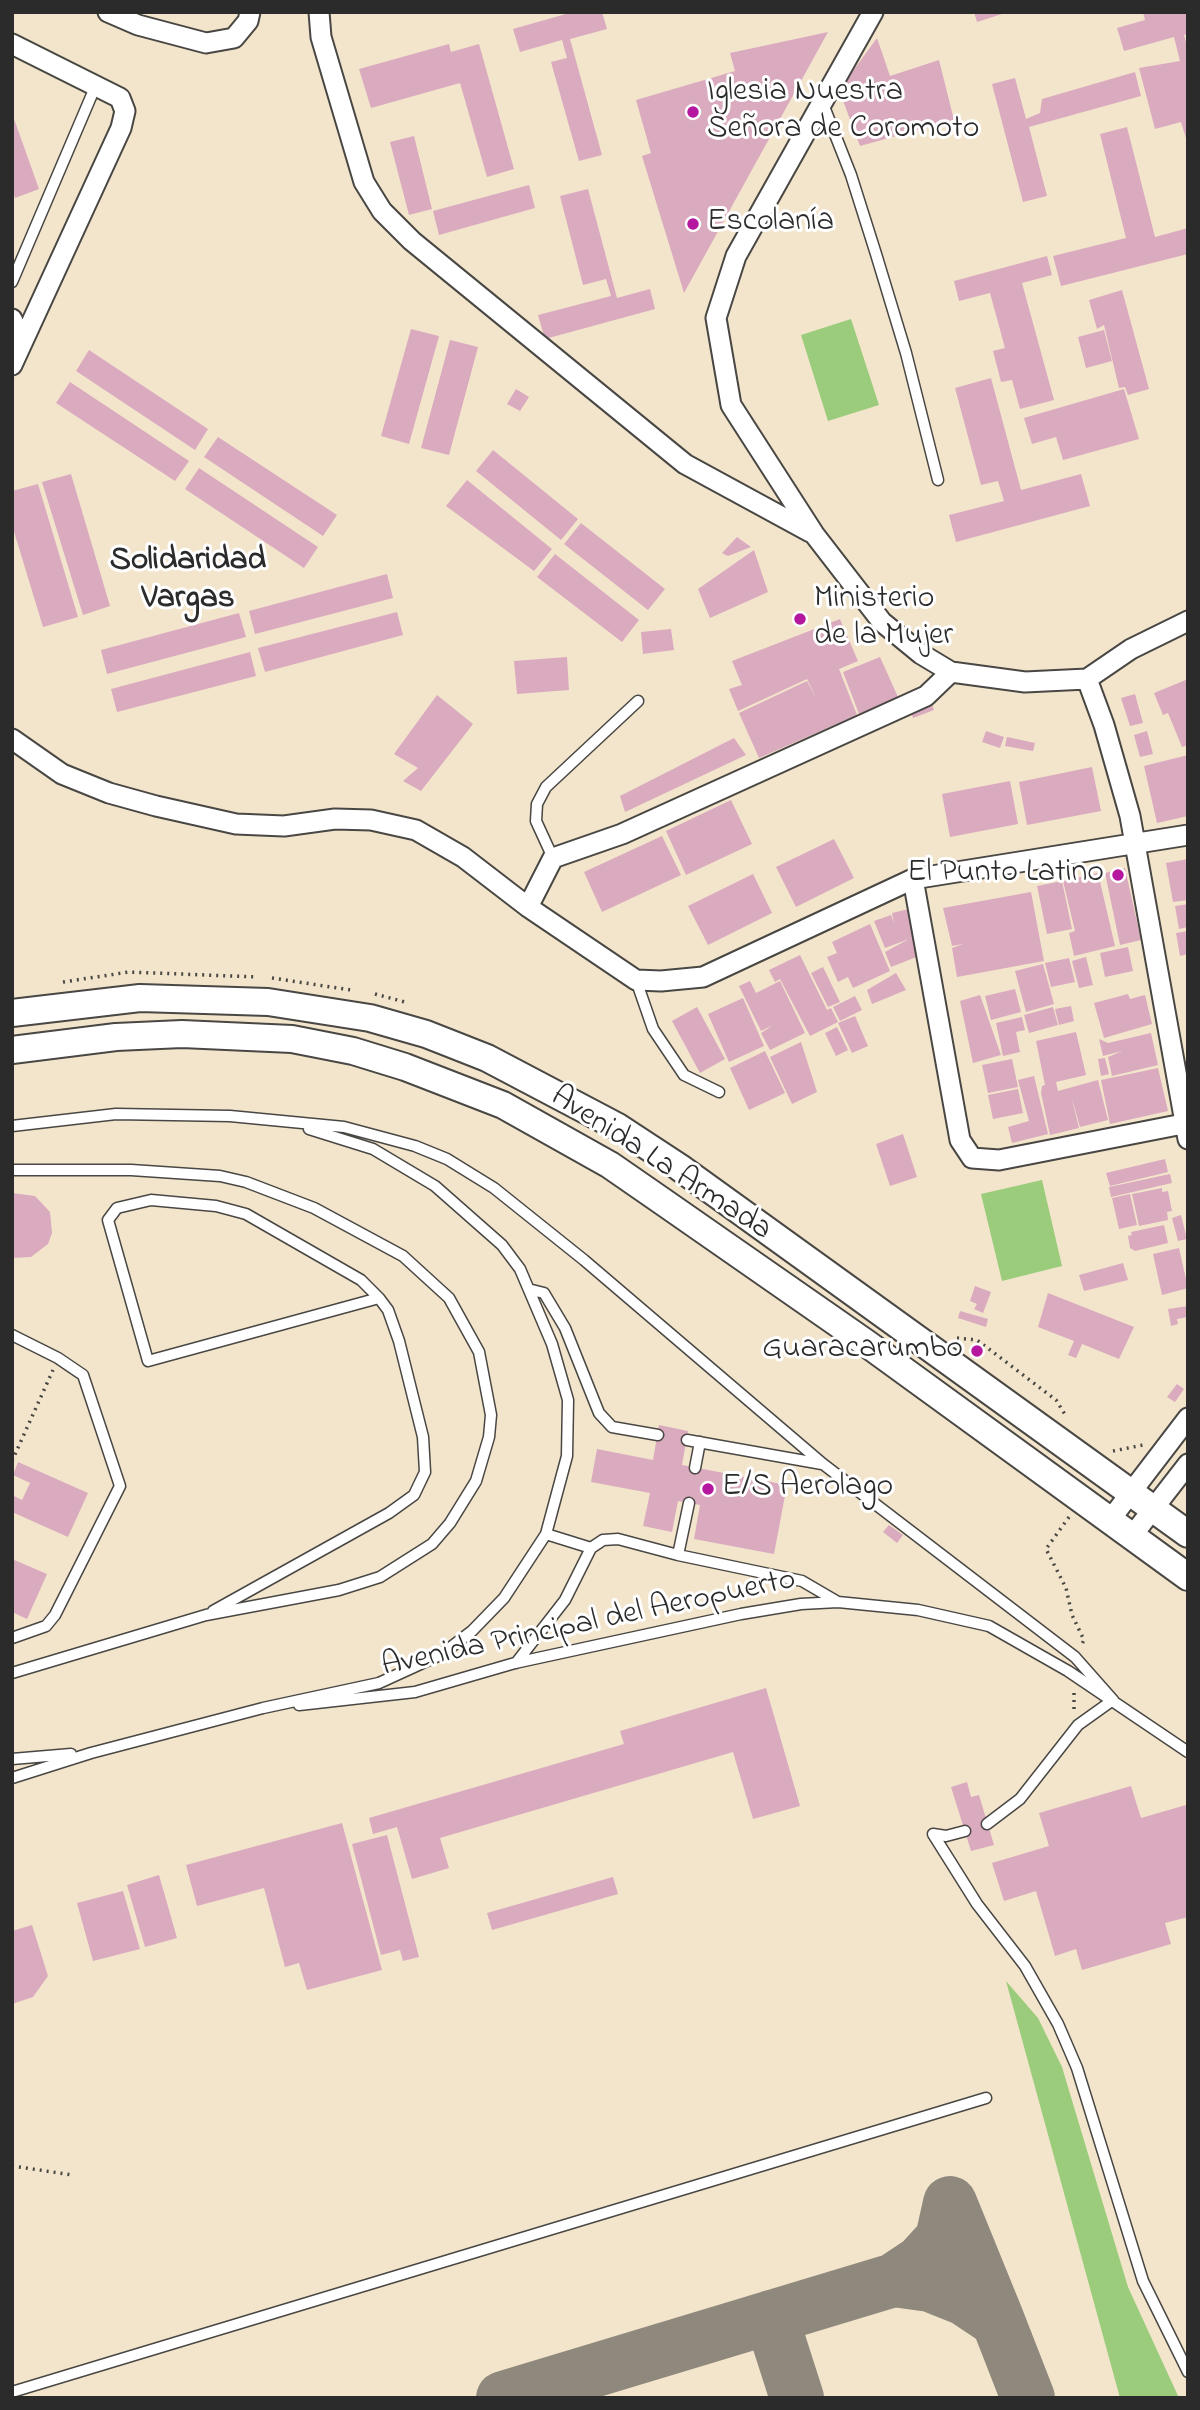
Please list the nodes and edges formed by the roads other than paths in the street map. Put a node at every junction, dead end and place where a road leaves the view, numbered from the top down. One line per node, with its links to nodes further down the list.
1 (108, 12): 2 (street)
2 (250, 12)
3 (319, 12): 13 (street)
4 (873, 12): 7 (street)
5 (12, 44): 6 (street)
6 (96, 85): 8 (lane); 10 (street)
7 (823, 104): 12 (lane); 13 (street)
8 (12, 282)
9 (12, 318): 10 (street)
10 (22, 342): 11 (street)
11 (12, 365)
12 (938, 480)
13 (814, 534): 15 (street)
14 (1188, 621): 16 (street)
15 (951, 672): 16 (street); 21 (street)
16 (1087, 679): 20 (street)
17 (638, 701): 21 (lane)
18 (12, 739): 23 (street)
19 (1188, 835): 20 (street)
20 (1135, 844): 22 (street); 30 (street)
21 (553, 858): 23 (street)
22 (913, 879): 24 (street); 30 (street)
23 (528, 907): 24 (street)
24 (636, 980): 27 (lane)
25 (12, 1013): 42 (main road, Avenida La Armada)
26 (12, 1050): 45 (main road, Avenida La Armada)
27 (719, 1092)
28 (292, 1124): 29 (lane, Avenida Principal del Aeropuerto); 32 (lane, Avenida Principal del Aeropuerto); 39 (lane, Avenida Principal del Aeropuerto)
29 (12, 1126)
30 (1187, 1129)
31 (12, 1170): 53 (lane)
32 (532, 1290): 36 (lane); 47 (lane, Avenida Principal del Aeropuerto)
33 (379, 1298): 33 (lane); 53 (lane)
34 (12, 1335): 54 (lane)
35 (1188, 1418): 42 (street)
36 (658, 1435)
37 (687, 1440): 38 (lane)
38 (700, 1441): 39 (lane); 41 (lane)
39 (822, 1464): 57 (lane, Avenida Principal del Aeropuerto)
40 (1188, 1464): 44 (street)
41 (695, 1468)
42 (1130, 1492): 44 (main road, Avenida La Armada); 45 (street)
43 (689, 1503): 50 (lane)
44 (1152, 1508): 46 (main road, Avenida La Armada); 48 (street)
45 (1110, 1520): 48 (main road, Avenida La Armada)
46 (1188, 1534)
47 (546, 1535): 49 (lane); 58 (lane, Avenida Principal del Aeropuerto)
48 (1132, 1536): 51 (main road, Avenida La Armada)
49 (591, 1548): 50 (lane); 55 (lane)
50 (678, 1555): 52 (lane)
51 (1188, 1577)
52 (838, 1602): 55 (lane, Avenida Principal del Aeropuerto); 57 (lane, Avenida Principal del Aeropuerto)
53 (206, 1615): 56 (lane)
54 (12, 1638)
55 (515, 1663): 58 (lane, Avenida Principal del Aeropuerto)
56 (12, 1673)
57 (1113, 1700): 60 (lane, Avenida Principal del Aeropuerto); 63 (lane)
58 (263, 1708): 59 (lane, Avenida Principal del Aeropuerto)
59 (91, 1752): 61 (lane); 62 (lane, Avenida Principal del Aeropuerto)
60 (1188, 1752)
61 (12, 1759)
62 (12, 1778)
63 (988, 1824)
64 (965, 1831): 66 (lane)
65 (986, 2098): 67 (lane)
66 (1188, 2372)
67 (12, 2392)

